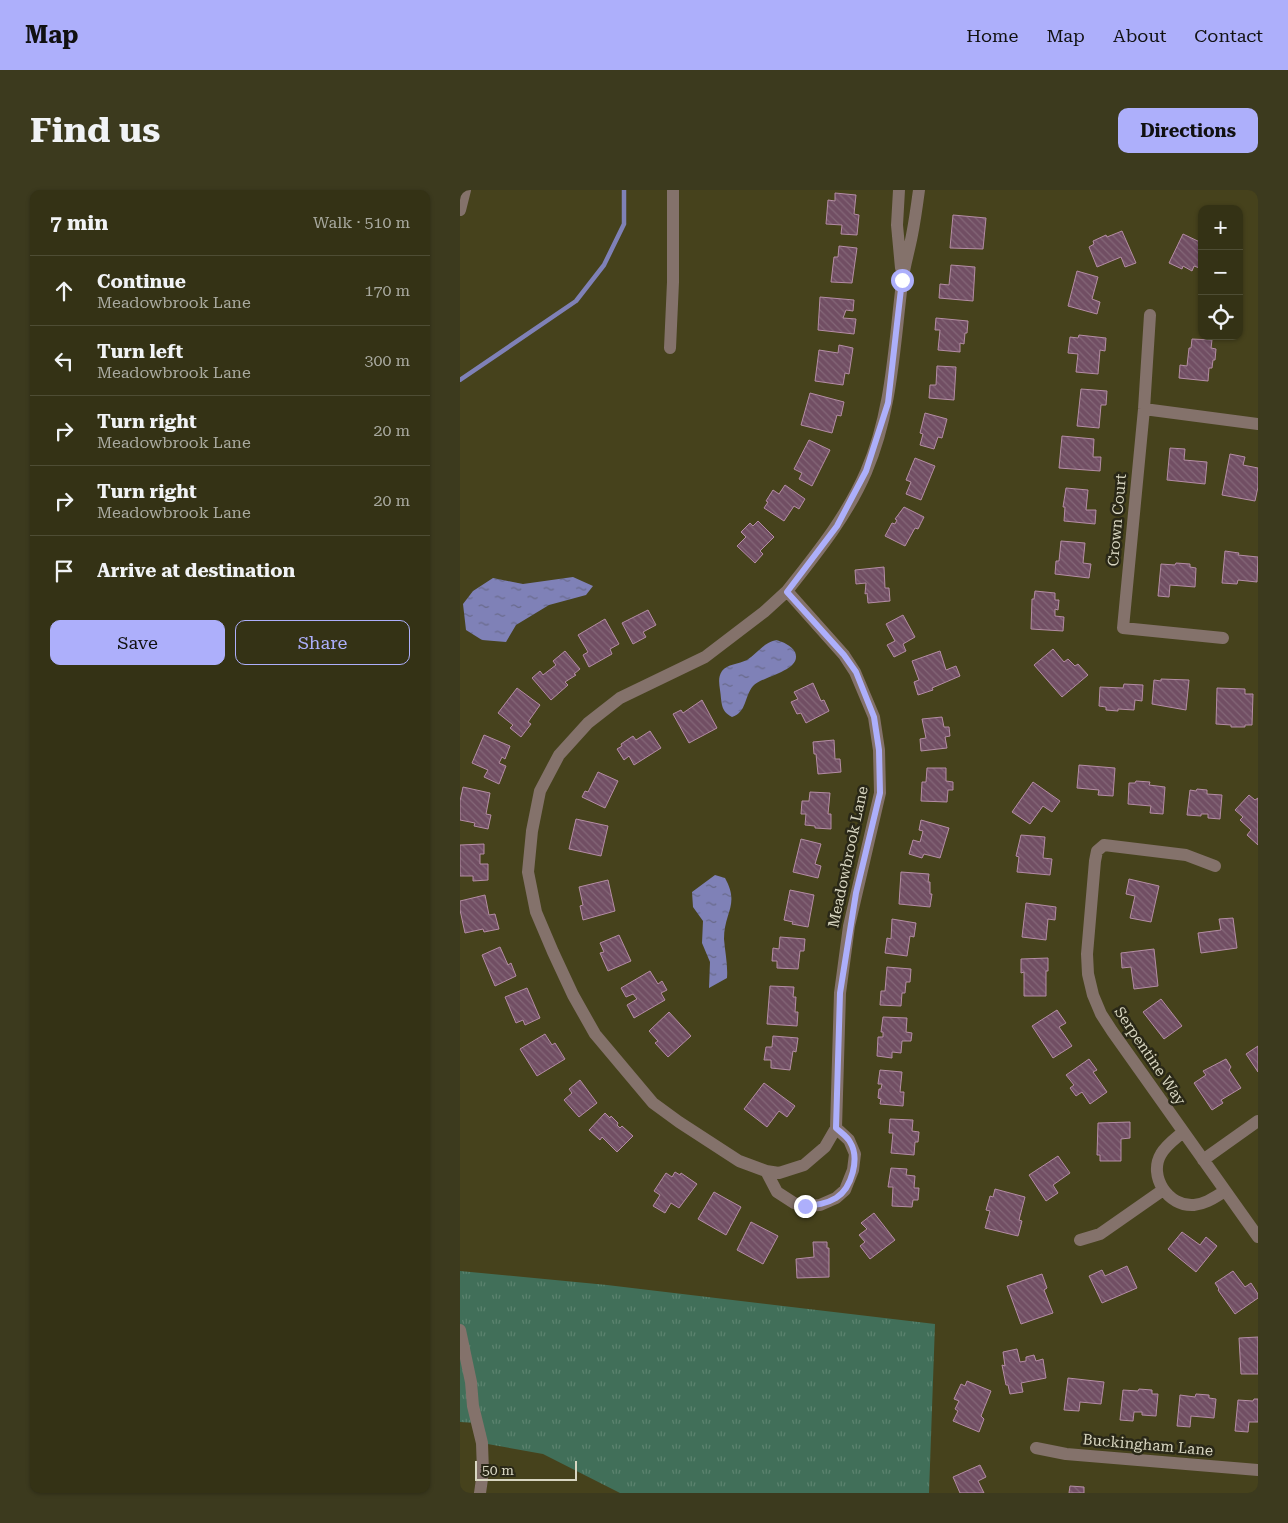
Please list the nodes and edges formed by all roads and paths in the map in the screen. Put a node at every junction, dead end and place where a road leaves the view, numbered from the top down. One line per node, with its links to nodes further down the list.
1 (464, 190): 5 (street)
2 (673, 190): 8 (street)
3 (899, 190): 6 (street)
4 (919, 190): 6 (street)
5 (460, 210)
6 (902, 280): 11 (street)
7 (1150, 315): 9 (street, Crown Court)
8 (670, 348)
9 (1144, 410): 10 (street); 12 (street, Crown Court)
10 (1258, 424)
11 (787, 592): 15 (street, Meadowbrook Lane); 18 (street)
12 (1223, 638)
13 (1215, 866): 16 (street, Serpentine Way)
14 (1258, 1121): 17 (street)
15 (836, 1128): 18 (street); 18 (street)
16 (1183, 1132): 17 (street, Serpentine Way); 19 (street)
17 (1203, 1160): 20 (street, Serpentine Way)
18 (766, 1171)
19 (1163, 1190): 20 (street); 22 (street)
20 (1225, 1191): 21 (street, Serpentine Way)
21 (1258, 1237)
22 (1080, 1240)
23 (460, 1330): 25 (street)
24 (460, 1398): 25 (street)
25 (473, 1406): 28 (street)
26 (1036, 1448): 27 (street, Buckingham Lane)
27 (1258, 1470)
28 (480, 1493)

